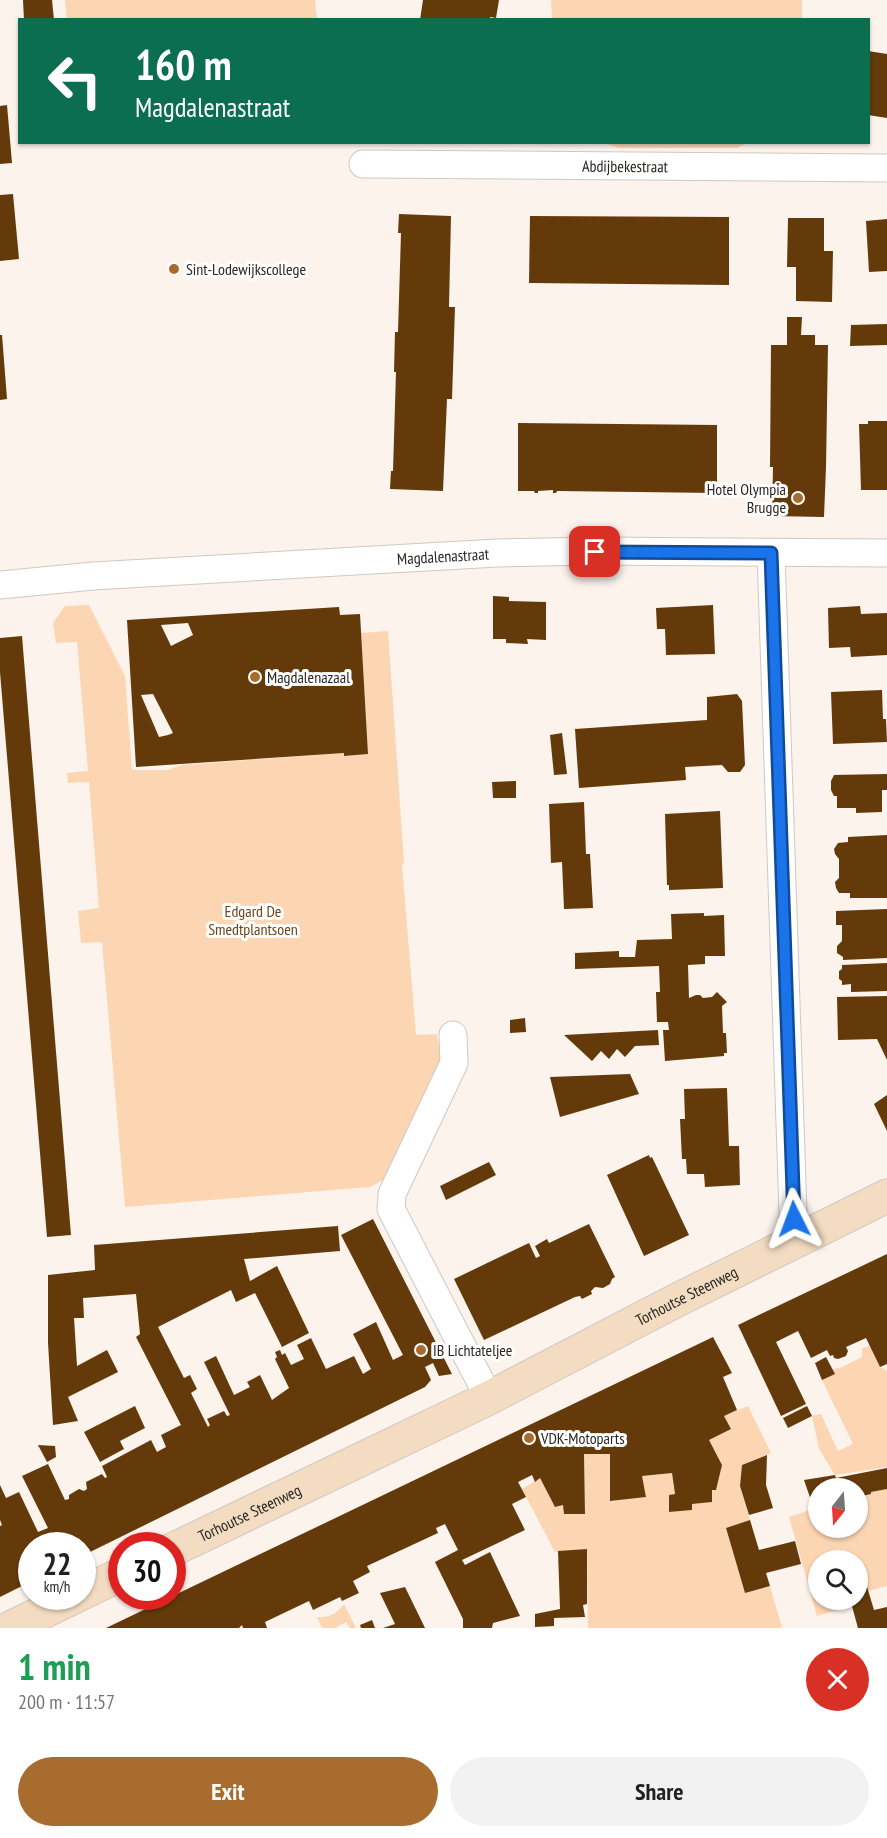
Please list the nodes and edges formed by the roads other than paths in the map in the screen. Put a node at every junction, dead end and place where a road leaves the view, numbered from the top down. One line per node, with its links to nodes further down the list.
1 (363, 164): 2 (street, Abdijbekestraat)
2 (887, 168)
3 (771, 553): 4 (street, Magdalenastraat); 5 (street, Magdalenastraat); 8 (street)
4 (887, 553)
5 (0, 585)
6 (453, 1035): 9 (street)
7 (887, 1196): 8 (main road, Torhoutse Steenweg)
8 (794, 1243): 9 (main road, Torhoutse Steenweg)
9 (489, 1398): 10 (main road, Torhoutse Steenweg)
10 (186, 1543)
11 (47, 1610): 12 (main road)
12 (10, 1628)

